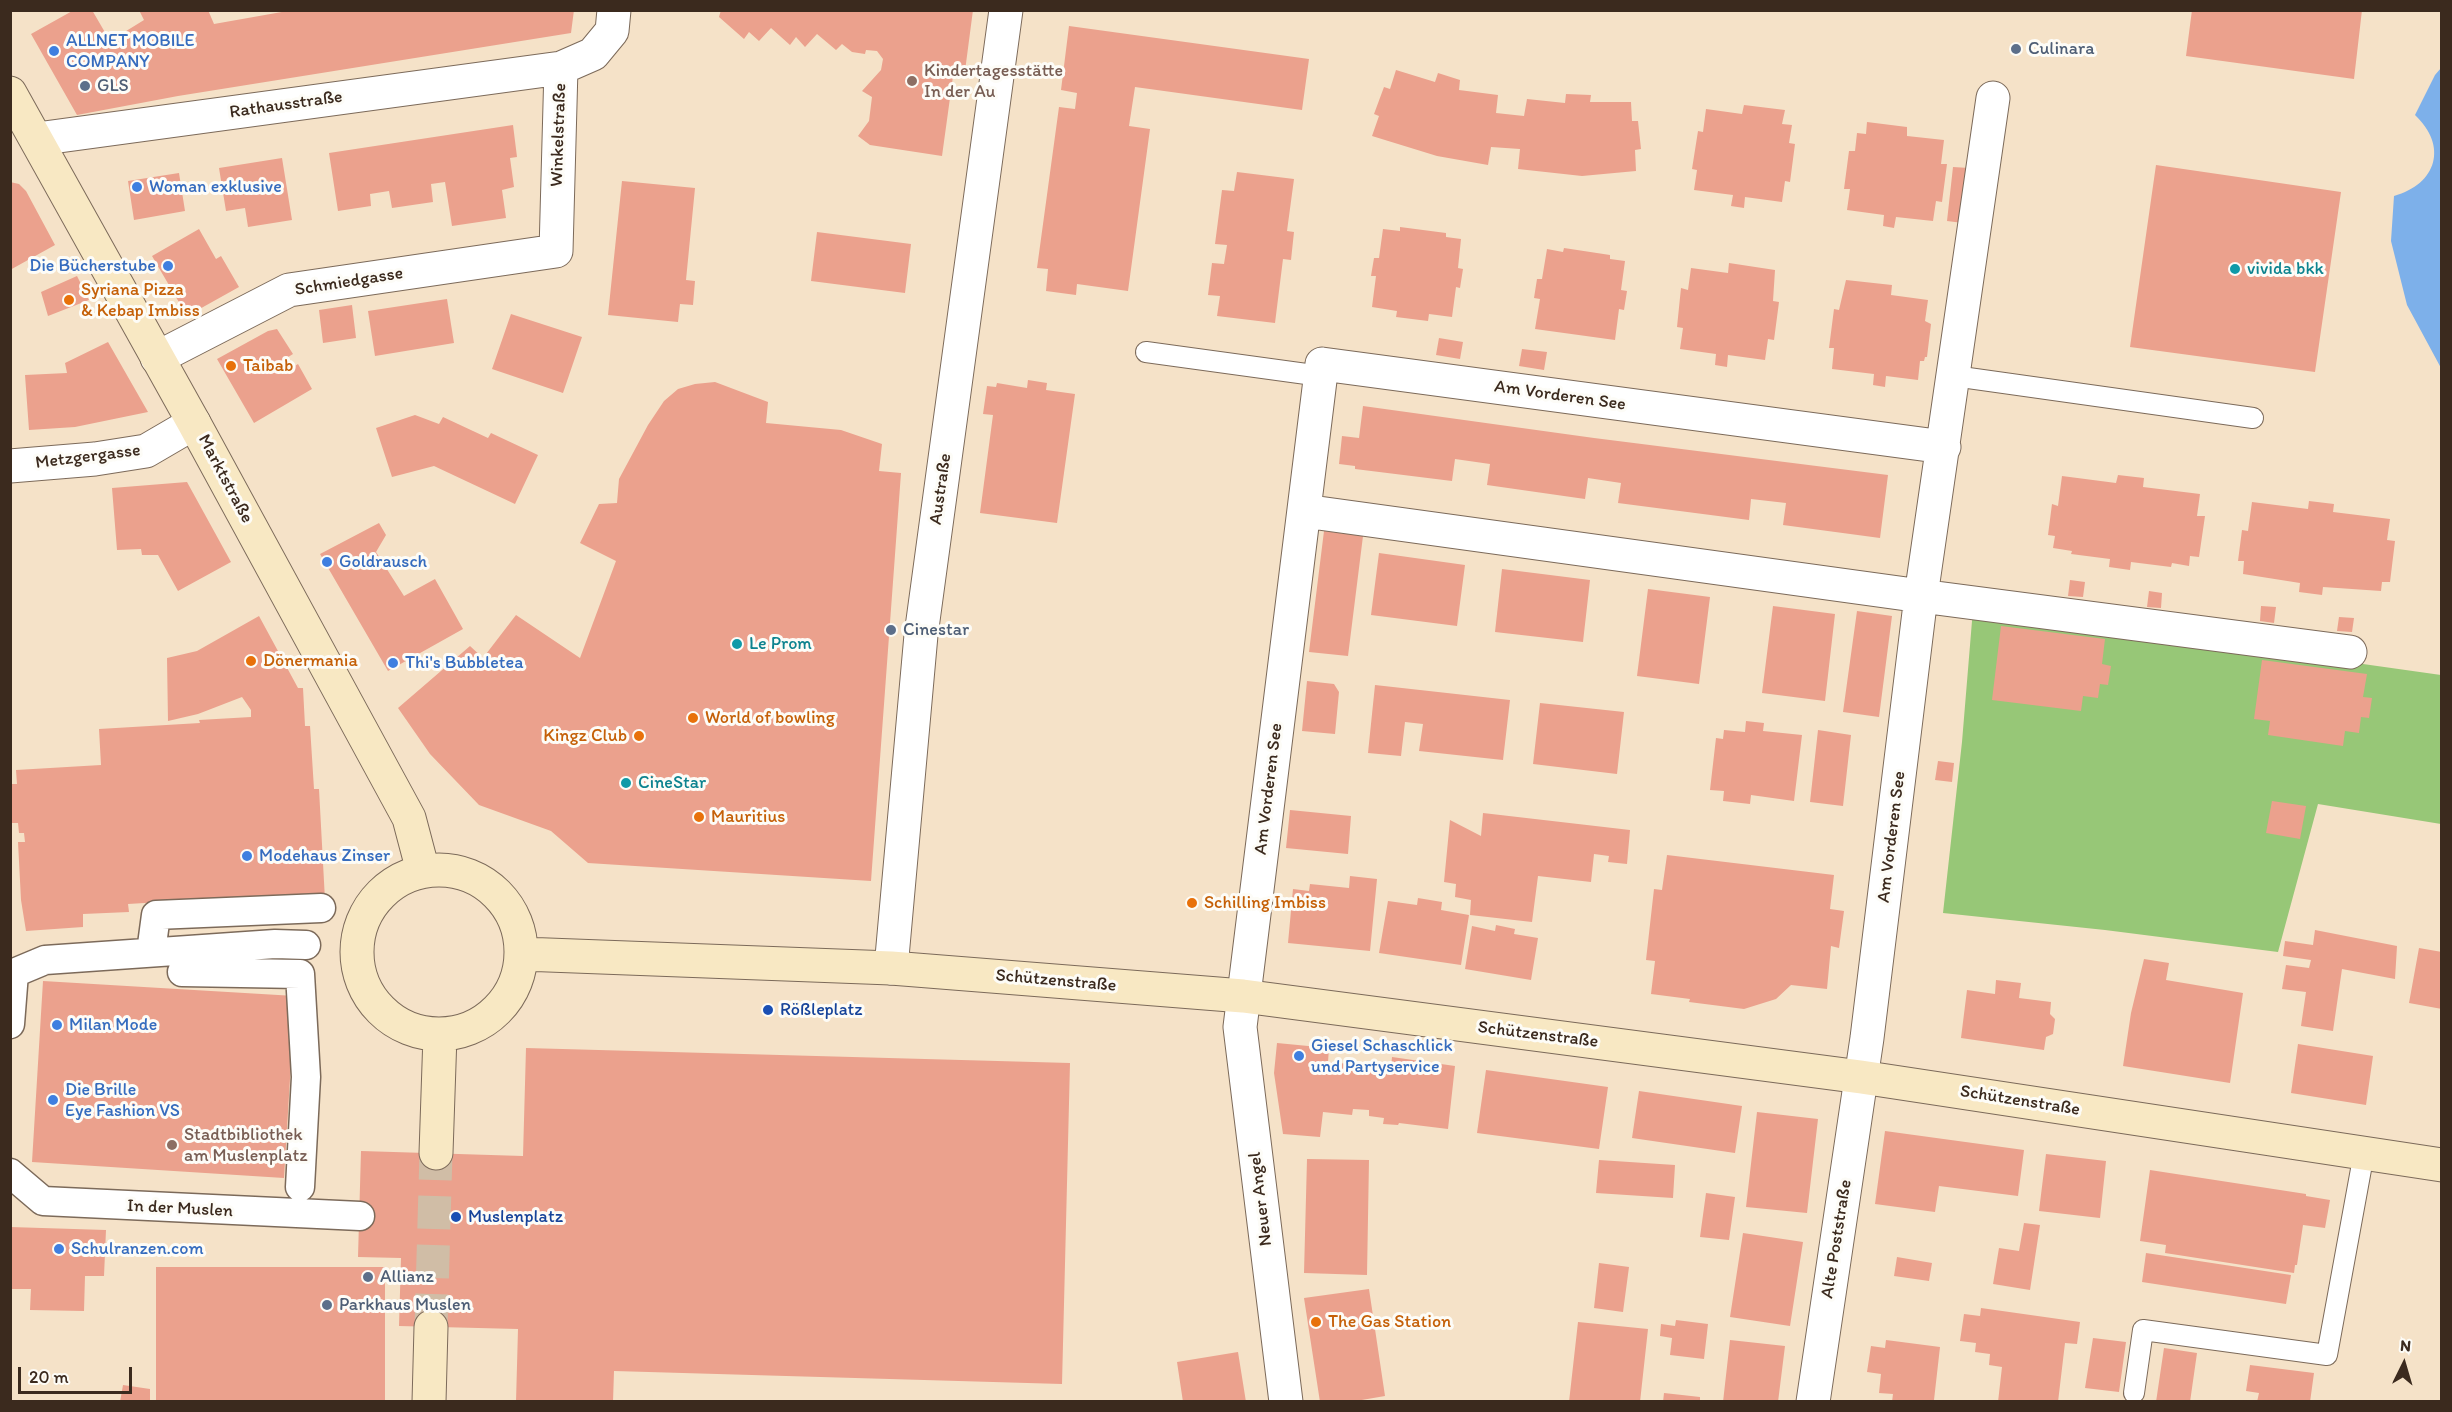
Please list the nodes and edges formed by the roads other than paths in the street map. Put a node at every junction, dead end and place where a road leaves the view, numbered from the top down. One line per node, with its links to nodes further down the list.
1 (614, 10): 3 (street, Winkelstraße)
2 (1006, 10): 24 (street, Austraße)
3 (561, 68): 6 (street, Rathausstraße); 7 (street, Winkelstraße)
4 (10, 93): 6 (main road, Marktstraße)
5 (1993, 98): 11 (street, Am Vorderen See)
6 (24, 141): 9 (main road, Marktstraße)
7 (556, 252): 9 (street, Schmiedgasse)
8 (1146, 352): 10 (lane)
9 (157, 358): 13 (main road, Marktstraße)
10 (1321, 376): 14 (street, Am Vorderen See); 16 (street, Am Vorderen See)
11 (1954, 376): 12 (lane); 14 (street, Am Vorderen See)
12 (2253, 418)
13 (194, 423): 15 (street, Metzgergasse); 19 (main road, Marktstraße)
14 (1944, 447): 17 (street, Am Vorderen See)
15 (10, 466)
16 (1304, 511): 17 (street); 28 (street, Am Vorderen See)
17 (1921, 596): 18 (street); 31 (street, Am Vorderen See)
18 (2350, 652)
19 (423, 871): 23 (main road); 30 (main road)
20 (321, 908): 22 (street)
21 (306, 945): 22 (street)
22 (152, 952): 27 (street)
23 (522, 954): 24 (main road, Schützenstraße); 30 (main road)
24 (891, 968): 28 (main road, Schützenstraße)
25 (44, 970): 27 (street)
26 (182, 972): 36 (street)
27 (12, 973): 29 (street)
28 (1243, 996): 31 (main road, Schützenstraße); 41 (street, Neuer Angel)
29 (10, 1024)
30 (440, 1035): 32 (main road)
31 (1861, 1077): 33 (main road, Schützenstraße); 42 (street, Alte Poststraße)
32 (436, 1153)
33 (2364, 1153): 34 (main road, Schützenstraße); 39 (lane)
34 (2442, 1165)
35 (10, 1173): 37 (street, In der Muslen)
36 (300, 1186)
37 (360, 1216)
38 (431, 1327): 40 (main road)
39 (2134, 1393)
40 (429, 1401)
41 (1286, 1401)
42 (1813, 1401)

